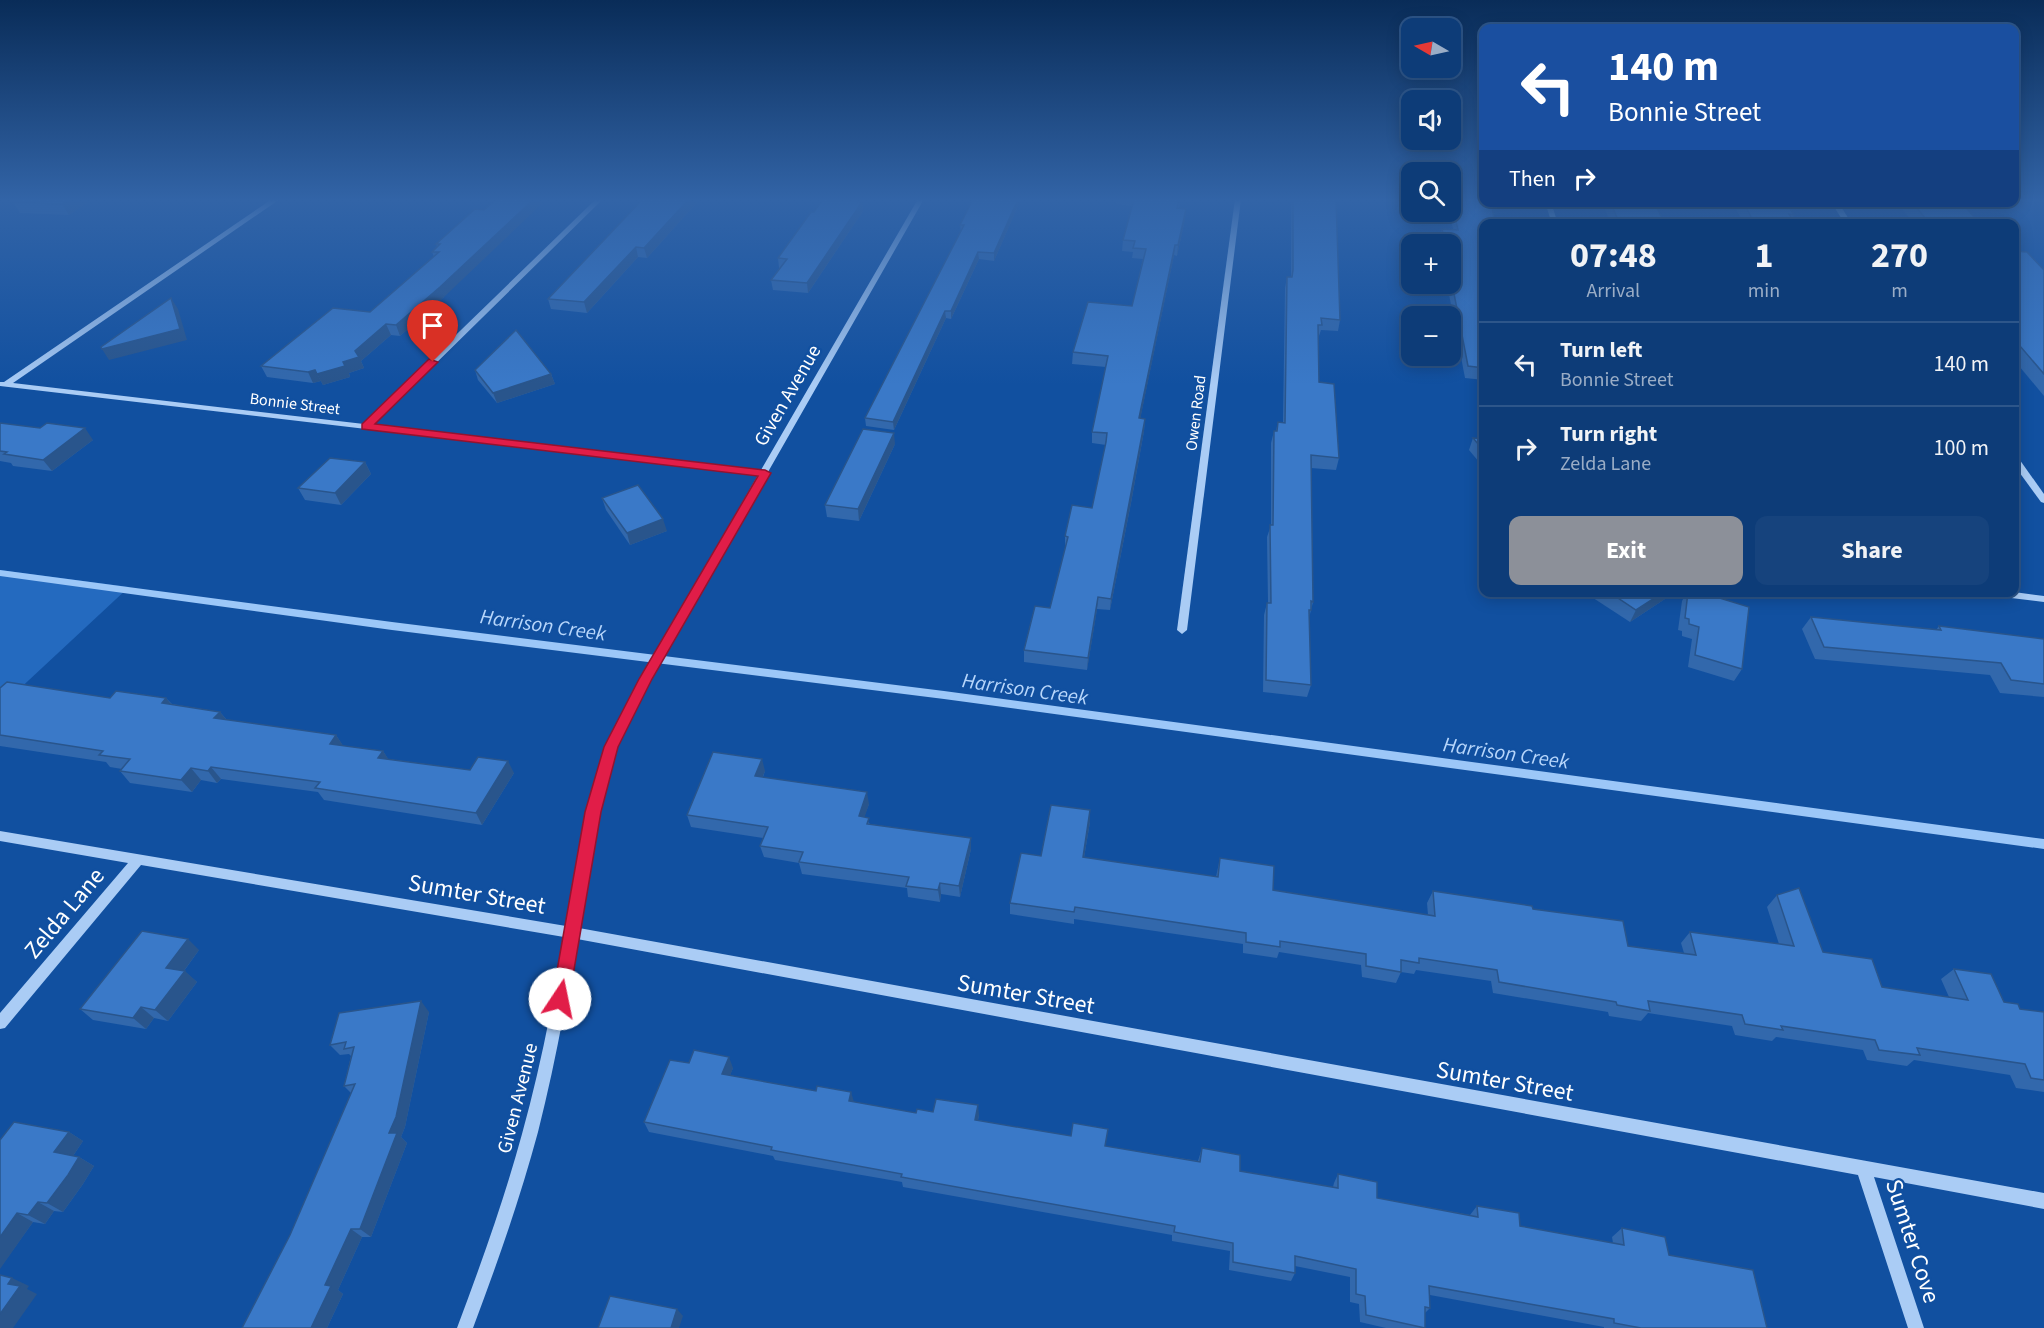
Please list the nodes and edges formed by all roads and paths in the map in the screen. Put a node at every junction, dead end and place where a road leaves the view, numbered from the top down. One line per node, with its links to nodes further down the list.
1 (186, 261): 5 (street)
2 (536, 261): 6 (street)
3 (886, 261): 8 (street, Given Avenue)
4 (1230, 261): 12 (street, Owen Road)
5 (3, 384): 6 (street, Bonnie Street)
6 (366, 427): 8 (street, Bonnie Street)
7 (2019, 465): 9 (street)
8 (765, 473): 15 (street, Given Avenue)
9 (2044, 500)
10 (2019, 596): 11 (street)
11 (2044, 599)
12 (1182, 630)
13 (0, 836): 14 (street, Sumter Street)
14 (139, 859): 15 (street, Sumter Street); 16 (street, Zelda Lane)
15 (573, 933): 17 (street, Sumter Street); 19 (street, Given Avenue)
16 (0, 1023)
17 (1864, 1170): 18 (street, Sumter Street); 20 (street, Sumter Cove)
18 (2044, 1201)
19 (465, 1328)
20 (1916, 1328)

